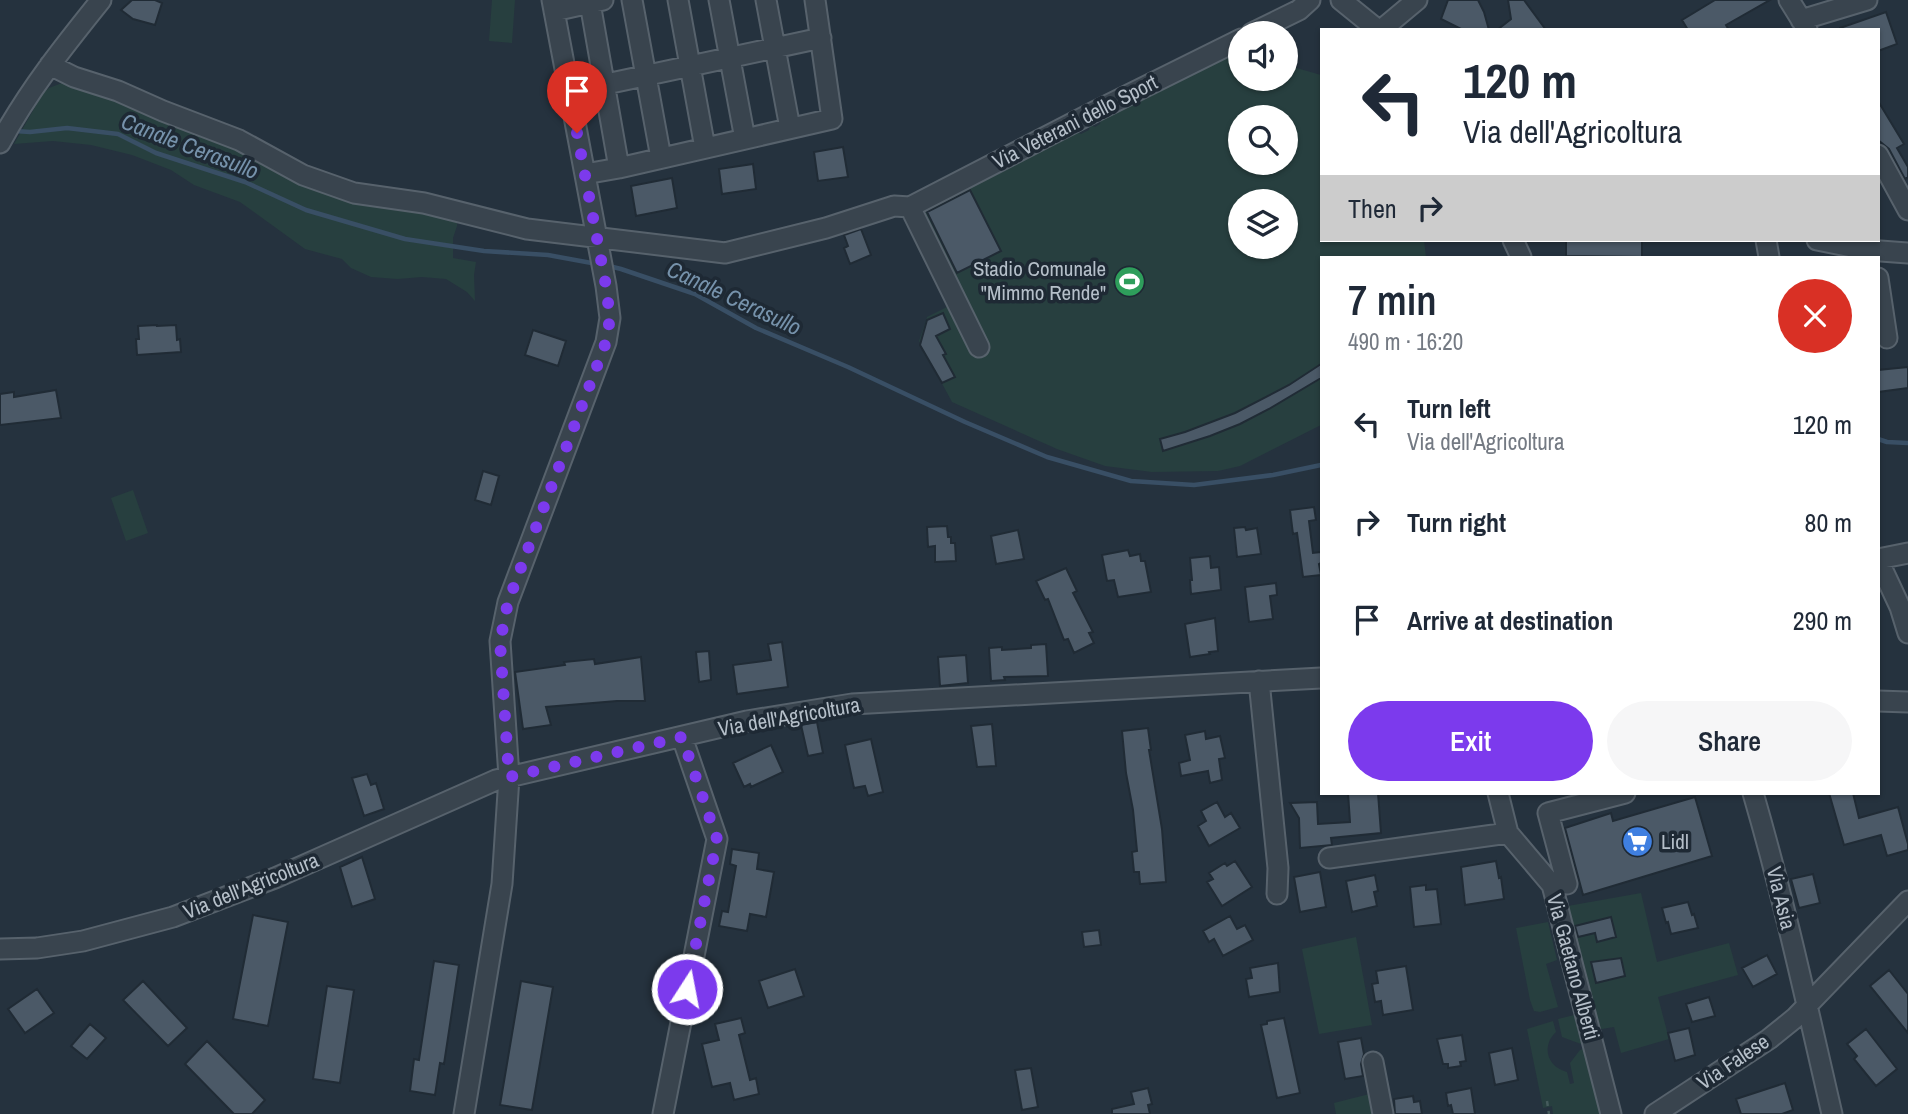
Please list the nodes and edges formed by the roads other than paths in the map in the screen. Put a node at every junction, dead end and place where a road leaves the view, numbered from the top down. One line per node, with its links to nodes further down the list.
1 (101, 0): 22 (street)
2 (632, 0): 24 (street)
3 (678, 0): 23 (street)
4 (719, 0): 21 (street)
5 (766, 0): 20 (street)
6 (815, 0): 18 (street)
7 (1310, 0): 14 (street)
8 (1341, 0): 16 (street)
9 (1417, 0): 17 (street)
10 (1789, 0): 15 (street)
11 (1867, 0): 15 (street)
12 (596, 1): 13 (street); 25 (street)
13 (553, 6): 26 (street)
14 (1276, 21)
15 (1802, 26)
16 (1377, 28)
17 (1382, 28)
18 (821, 38): 20 (street); 27 (street)
19 (1228, 45): 35 (street, Via Veterani dello Sport)
20 (775, 48): 21 (street); 27 (street)
21 (730, 58): 23 (street); 28 (street)
22 (50, 65): 29 (street); 37 (street, Via Veterani dello Sport)
23 (690, 66): 24 (street); 30 (street)
24 (646, 75): 25 (street); 31 (street)
25 (604, 84): 26 (street); 33 (street)
26 (569, 92): 34 (street)
27 (790, 128): 28 (street)
28 (745, 139): 30 (street)
29 (0, 143)
30 (705, 148): 31 (street)
31 (661, 158): 33 (street)
32 (1880, 159): 36 (street)
33 (619, 168): 34 (street)
34 (584, 174): 37 (street)
35 (911, 207): 37 (street, Via Veterani dello Sport); 43 (street)
36 (1908, 210)
37 (596, 236): 53 (street)
38 (1825, 242): 40 (street)
39 (1908, 253): 40 (street)
40 (1874, 254)
41 (1880, 291): 42 (street)
42 (1887, 338)
43 (979, 347)
44 (1908, 552): 45 (street)
45 (1880, 559)
46 (1880, 564): 47 (street)
47 (1908, 633)
48 (1320, 678): 49 (street, Via dell'Agricoltura)
49 (1259, 681): 52 (street, Via dell'Agricoltura); 60 (street)
50 (1880, 701): 51 (street)
51 (1908, 702)
52 (682, 737): 53 (street, Via dell'Agricoltura); 66 (street)
53 (509, 777): 62 (street, Via dell'Agricoltura); 65 (street)
54 (1498, 795): 57 (street, Via Gaetano Alberti)
55 (1617, 795): 59 (street)
56 (1753, 795): 63 (street, Via Asia)
57 (1508, 833): 58 (street); 68 (street, Via Gaetano Alberti)
58 (1329, 858)
59 (1567, 884)
60 (1277, 894)
61 (1908, 901): 63 (street, Via Falese)
62 (0, 949)
63 (1807, 1004): 69 (street, Via Falese); 70 (street, Via Asia)
64 (1373, 1062): 67 (street)
65 (464, 1114)
66 (663, 1114)
67 (1383, 1114)
68 (1611, 1114)
69 (1656, 1114)
70 (1832, 1114)

